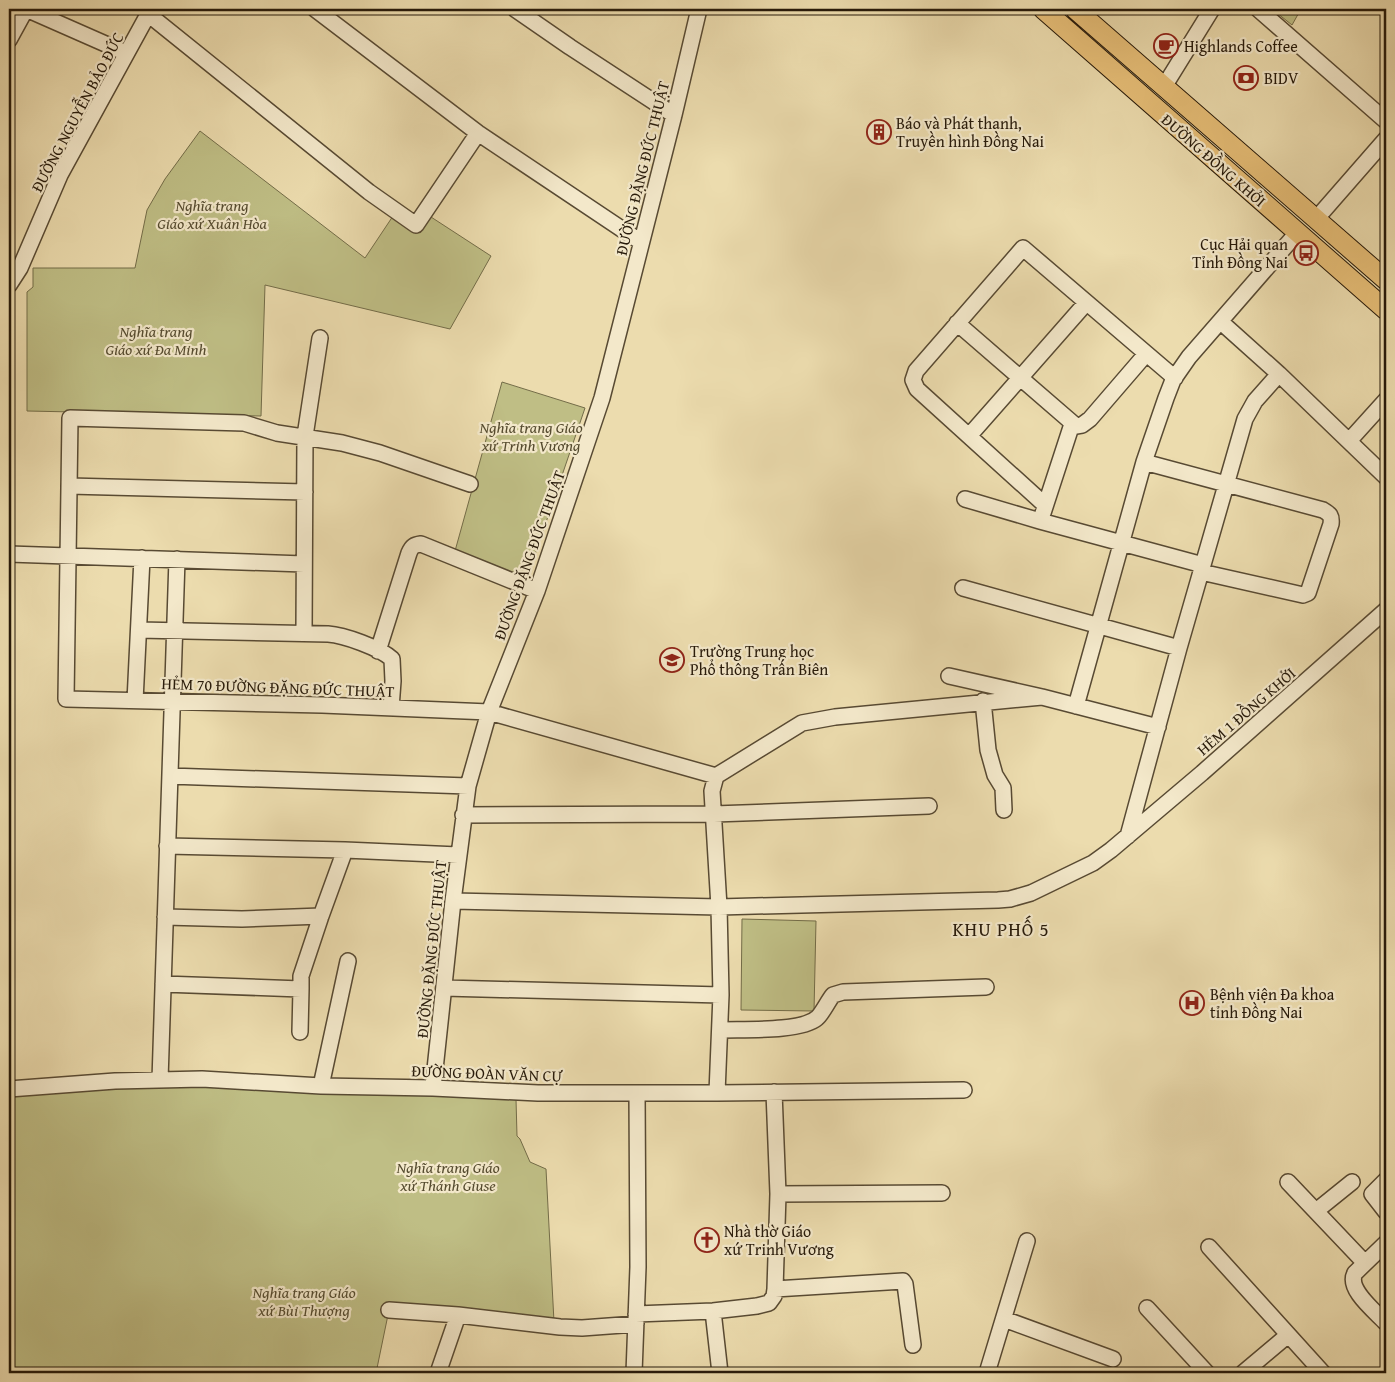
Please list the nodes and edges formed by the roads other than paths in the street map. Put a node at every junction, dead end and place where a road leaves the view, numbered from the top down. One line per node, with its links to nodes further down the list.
1 (26, 9): 10 (street); 11 (street)
2 (315, 9): 15 (street)
3 (515, 9): 13 (street)
4 (698, 9): 13 (street, ĐƯỜNG ĐẶNG ĐỨC THUẬT)
5 (1043, 9): 18 (main road, ĐƯỜNG ĐỒNG KHỞI)
6 (1075, 9): 12 (main road, ĐƯỜNG ĐỒNG KHỞI)
7 (1212, 9): 12 (street)
8 (1258, 9): 14 (street)
9 (149, 11): 11 (street, ĐƯỜNG NGUYỄN BẢO ĐỨC); 15 (street)
10 (9, 40)
11 (126, 54): 23 (street, ĐƯỜNG NGUYỄN BẢO ĐỨC)
12 (1165, 85): 17 (main road, ĐƯỜNG ĐỒNG KHỞI)
13 (674, 115): 21 (street, ĐƯỜNG ĐẶNG ĐỨC THUẬT)
14 (1386, 121)
15 (478, 133): 21 (street)
16 (1386, 139): 19 (street)
17 (1244, 155): 18 (main road); 19 (main road, ĐƯỜNG ĐỒNG KHỞI)
18 (1229, 173): 20 (main road, ĐƯỜNG ĐỒNG KHỞI)
19 (1317, 218): 22 (main road, ĐƯỜNG ĐỒNG KHỞI)
20 (1297, 233): 25 (main road, ĐƯỜNG ĐỒNG KHỞI); 26 (street)
21 (641, 242): 55 (street, ĐƯỜNG ĐẶNG ĐỨC THUẬT)
22 (1386, 280)
23 (9, 285)
24 (1086, 302): 27 (street); 29 (street); 31 (street)
25 (1386, 310)
26 (1221, 322): 30 (street); 32 (street)
27 (957, 324): 31 (street); 36 (street)
28 (320, 338): 35 (street)
29 (1146, 354): 32 (street); 34 (street)
30 (1279, 374): 37 (street); 40 (street)
31 (1020, 378): 34 (street); 36 (street)
32 (1175, 378): 38 (street)
33 (1386, 400): 37 (street)
34 (1072, 424): 45 (street)
35 (305, 436): 41 (street); 42 (street); 43 (street)
36 (969, 436): 45 (street)
37 (1348, 441): 39 (street)
38 (1144, 462): 40 (street); 47 (street)
39 (1386, 477)
40 (1226, 483): 53 (street); 53 (street)
41 (470, 484)
42 (69, 486): 43 (street); 49 (street)
43 (305, 492): 52 (street)
44 (966, 499): 46 (street)
45 (1045, 505): 46 (street)
46 (1040, 521): 47 (street)
47 (1121, 543): 53 (street); 57 (street)
48 (9, 554): 49 (street)
49 (68, 556): 50 (street); 65 (street, HẺM 70 ĐƯỜNG ĐẶNG ĐỨC THUẬT)
50 (142, 558): 51 (street); 58 (street)
51 (177, 559): 52 (street); 59 (street)
52 (304, 564): 60 (street)
53 (1202, 569): 61 (street)
54 (962, 588): 57 (street)
55 (536, 590): 62 (street); 70 (street, ĐƯỜNG ĐẶNG ĐỨC THUẬT)
56 (1386, 610): 79 (street, HẺM 1 ĐỒNG KHỞI)
57 (1098, 625): 61 (street); 68 (street)
58 (139, 630): 59 (street); 65 (street)
59 (175, 631): 60 (street); 66 (street)
60 (304, 633): 62 (street)
61 (1180, 648): 71 (street)
62 (378, 651): 69 (street)
63 (949, 676): 64 (street)
64 (1042, 697): 67 (street); 68 (street)
65 (135, 701): 66 (street, HẺM 70 ĐƯỜNG ĐẶNG ĐỨC THUẬT)
66 (172, 702): 69 (street, HẺM 70 ĐƯỜNG ĐẶNG ĐỨC THUẬT); 72 (street)
67 (983, 702): 73 (street); 76 (street)
68 (1076, 706): 71 (street)
69 (391, 708): 70 (street, HẺM 70 ĐƯỜNG ĐẶNG ĐỨC THUẬT)
70 (489, 712): 73 (street, HẺM 70 ĐƯỜNG ĐẶNG ĐỨC THUẬT); 74 (street, ĐƯỜNG ĐẶNG ĐỨC THUẬT)
71 (1158, 727): 79 (street)
72 (170, 776): 74 (street); 80 (street)
73 (716, 776): 77 (street)
74 (468, 786): 78 (street, ĐƯỜNG ĐẶNG ĐỨC THUẬT)
75 (929, 806): 77 (street)
76 (1004, 810)
77 (714, 814): 78 (street); 84 (street)
78 (463, 815): 82 (street, ĐƯỜNG ĐẶNG ĐỨC THUẬT)
79 (1128, 836): 84 (street, HẺM 1 ĐỒNG KHỞI)
80 (167, 846): 81 (street); 86 (street)
81 (345, 850): 82 (street); 85 (street)
82 (458, 855): 83 (street, ĐƯỜNG ĐẶNG ĐỨC THUẬT)
83 (453, 901): 84 (street, HẺM 1 ĐỒNG KHỞI); 90 (street, ĐƯỜNG ĐẶNG ĐỨC THUẬT)
84 (719, 907): 92 (street)
85 (321, 916): 86 (street); 91 (street)
86 (165, 917): 88 (street)
87 (348, 961): 96 (street)
88 (163, 984): 91 (street); 95 (street)
89 (986, 987): 93 (street)
90 (444, 988): 92 (street); 97 (street, ĐƯỜNG ĐẶNG ĐỨC THUẬT)
91 (301, 989): 94 (street)
92 (721, 995): 93 (street)
93 (720, 1030): 102 (street)
94 (300, 1032)
95 (160, 1080): 96 (street, ĐƯỜNG ĐOÀN VĂN CỰ); 98 (street, ĐƯỜNG ĐOÀN VĂN CỰ)
96 (321, 1086): 97 (street, ĐƯỜNG ĐOÀN VĂN CỰ)
97 (433, 1088): 101 (street, ĐƯỜNG ĐOÀN VĂN CỰ)
98 (9, 1089)
99 (964, 1090): 100 (street, ĐƯỜNG ĐOÀN VĂN CỰ)
100 (774, 1092): 102 (street, ĐƯỜNG ĐOÀN VĂN CỰ); 107 (street)
101 (637, 1093): 102 (street, ĐƯỜNG ĐOÀN VĂN CỰ); 119 (street)
102 (717, 1093)
103 (1386, 1180): 109 (street)
104 (1288, 1182): 108 (street)
105 (1352, 1182): 108 (street)
106 (942, 1193): 107 (street)
107 (778, 1194): 114 (street)
108 (1316, 1211): 113 (street)
109 (1386, 1212)
110 (1027, 1241): 120 (street)
111 (1386, 1242): 113 (street)
112 (1209, 1247): 122 (street)
113 (1365, 1263): 121 (street)
114 (775, 1289): 117 (street); 123 (street)
115 (1147, 1308): 129 (street)
116 (389, 1310): 118 (street)
117 (713, 1311): 119 (street); 127 (street)
118 (458, 1315): 119 (street); 125 (street)
119 (636, 1319): 126 (street)
120 (1004, 1319): 124 (street); 128 (street)
121 (1386, 1323)
122 (1288, 1335): 130 (street); 131 (street)
123 (913, 1345)
124 (1112, 1359)
125 (441, 1372)
126 (634, 1373)
127 (720, 1373)
128 (987, 1373)
129 (1207, 1373)
130 (1243, 1373)
131 (1323, 1373)

